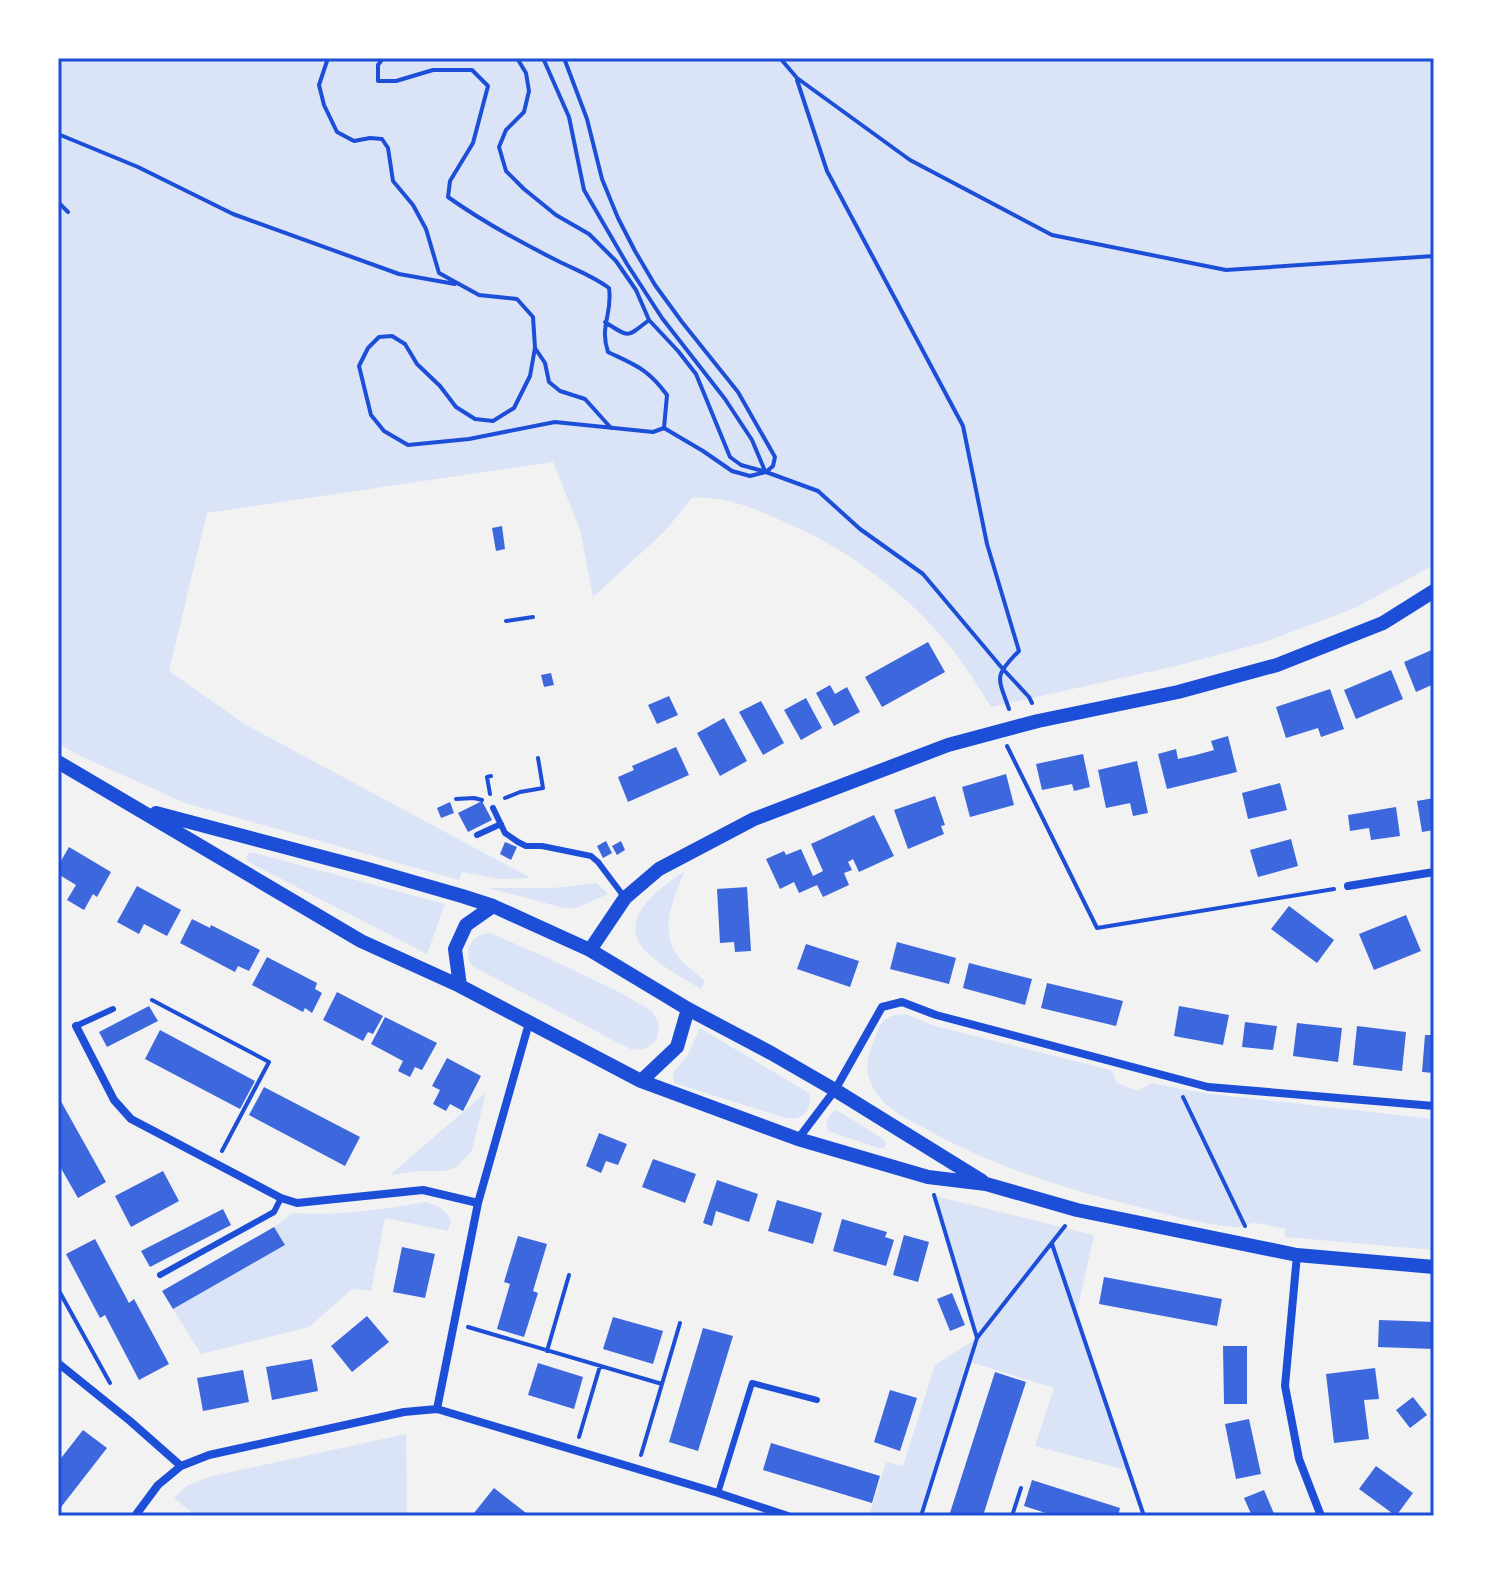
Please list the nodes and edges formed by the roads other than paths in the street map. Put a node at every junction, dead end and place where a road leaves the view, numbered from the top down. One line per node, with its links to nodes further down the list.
1 (1434, 591): 9 (street)
2 (58, 762): 4 (street)
3 (492, 805): 5 (lane)
4 (140, 809): 10 (street); 12 (street)
5 (501, 824): 6 (lane); 9 (lane)
6 (477, 835)
7 (1434, 872): 8 (street)
8 (1348, 886)
9 (625, 898): 11 (street)
10 (493, 906): 11 (street); 12 (street)
11 (590, 950): 14 (street)
12 (460, 986): 15 (street)
13 (113, 1009): 16 (lane)
14 (688, 1009): 17 (street); 18 (street)
15 (529, 1023): 17 (street); 23 (street)
16 (76, 1026): 22 (street)
17 (641, 1081): 20 (street)
18 (835, 1090): 19 (street); 20 (street); 21 (street)
19 (1434, 1106)
20 (798, 1139): 21 (street)
21 (986, 1184): 24 (street)
22 (281, 1198): 23 (street); 26 (lane)
23 (478, 1203): 29 (street)
24 (1297, 1255): 25 (street); 34 (street)
25 (1434, 1267)
26 (160, 1275)
27 (59, 1368): 30 (street)
28 (817, 1400): 31 (lane)
29 (437, 1409): 30 (street); 31 (street)
30 (181, 1466): 32 (street)
31 (718, 1493): 33 (street)
32 (135, 1516)
33 (788, 1516)
34 (1321, 1516)

